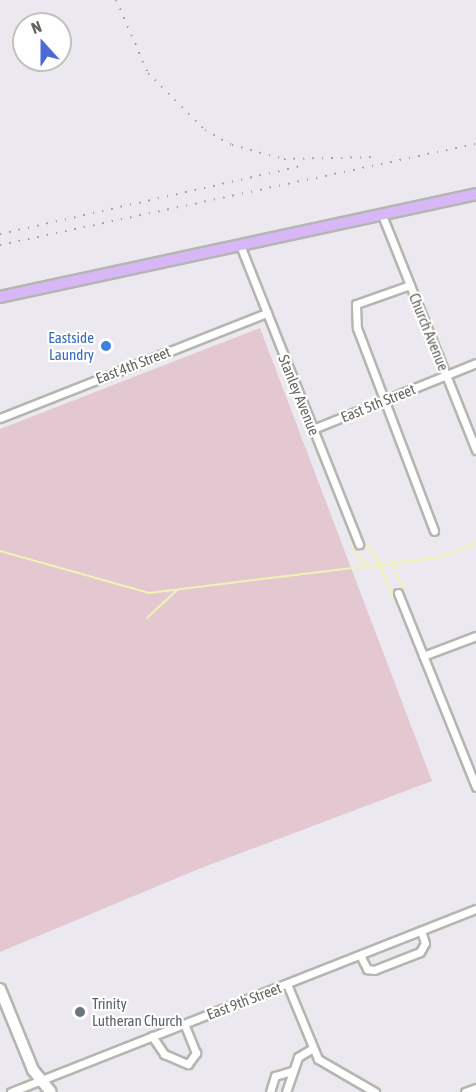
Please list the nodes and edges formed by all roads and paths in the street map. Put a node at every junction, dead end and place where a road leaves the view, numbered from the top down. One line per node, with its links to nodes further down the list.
1 (476, 194): 2 (main road)
2 (382, 215): 3 (main road); 4 (street, Church Avenue)
3 (240, 245): 5 (main road); 6 (street, Stanley Avenue)
4 (410, 285): 8 (street, Church Avenue); 9 (street)
5 (0, 297)
6 (267, 313): 10 (street, East 4th Street); 11 (street, Stanley Avenue)
7 (476, 363): 8 (street, East 5th Street)
8 (446, 376): 9 (street, East 5th Street); 12 (street, Church Avenue)
9 (384, 400): 11 (street, East 5th Street); 13 (street)
10 (0, 418)
11 (313, 429): 14 (street, Stanley Avenue)
12 (476, 450)
13 (434, 531)
14 (359, 544)
15 (398, 593): 17 (street)
16 (476, 636): 17 (street)
17 (423, 656): 18 (street)
18 (473, 772): 19 (street)
19 (476, 787)
20 (476, 909): 21 (street, East 9th Street)
21 (421, 931): 22 (street, East 9th Street); 22 (street)
22 (360, 955): 23 (street, East 9th Street)
23 (287, 984): 25 (street, East 9th Street); 27 (street)
24 (0, 989): 29 (street)
25 (184, 1024): 26 (street, East 9th Street); 26 (street)
26 (152, 1036): 29 (street, East 9th Street)
27 (313, 1048): 28 (street); 35 (street)
28 (291, 1071): 33 (street); 34 (street)
29 (41, 1080): 31 (street, East 9th Street); 32 (street)
30 (476, 1088): 36 (street)
31 (11, 1092)
32 (51, 1092)
33 (270, 1092)
34 (286, 1092)
35 (375, 1092)
36 (465, 1092)

